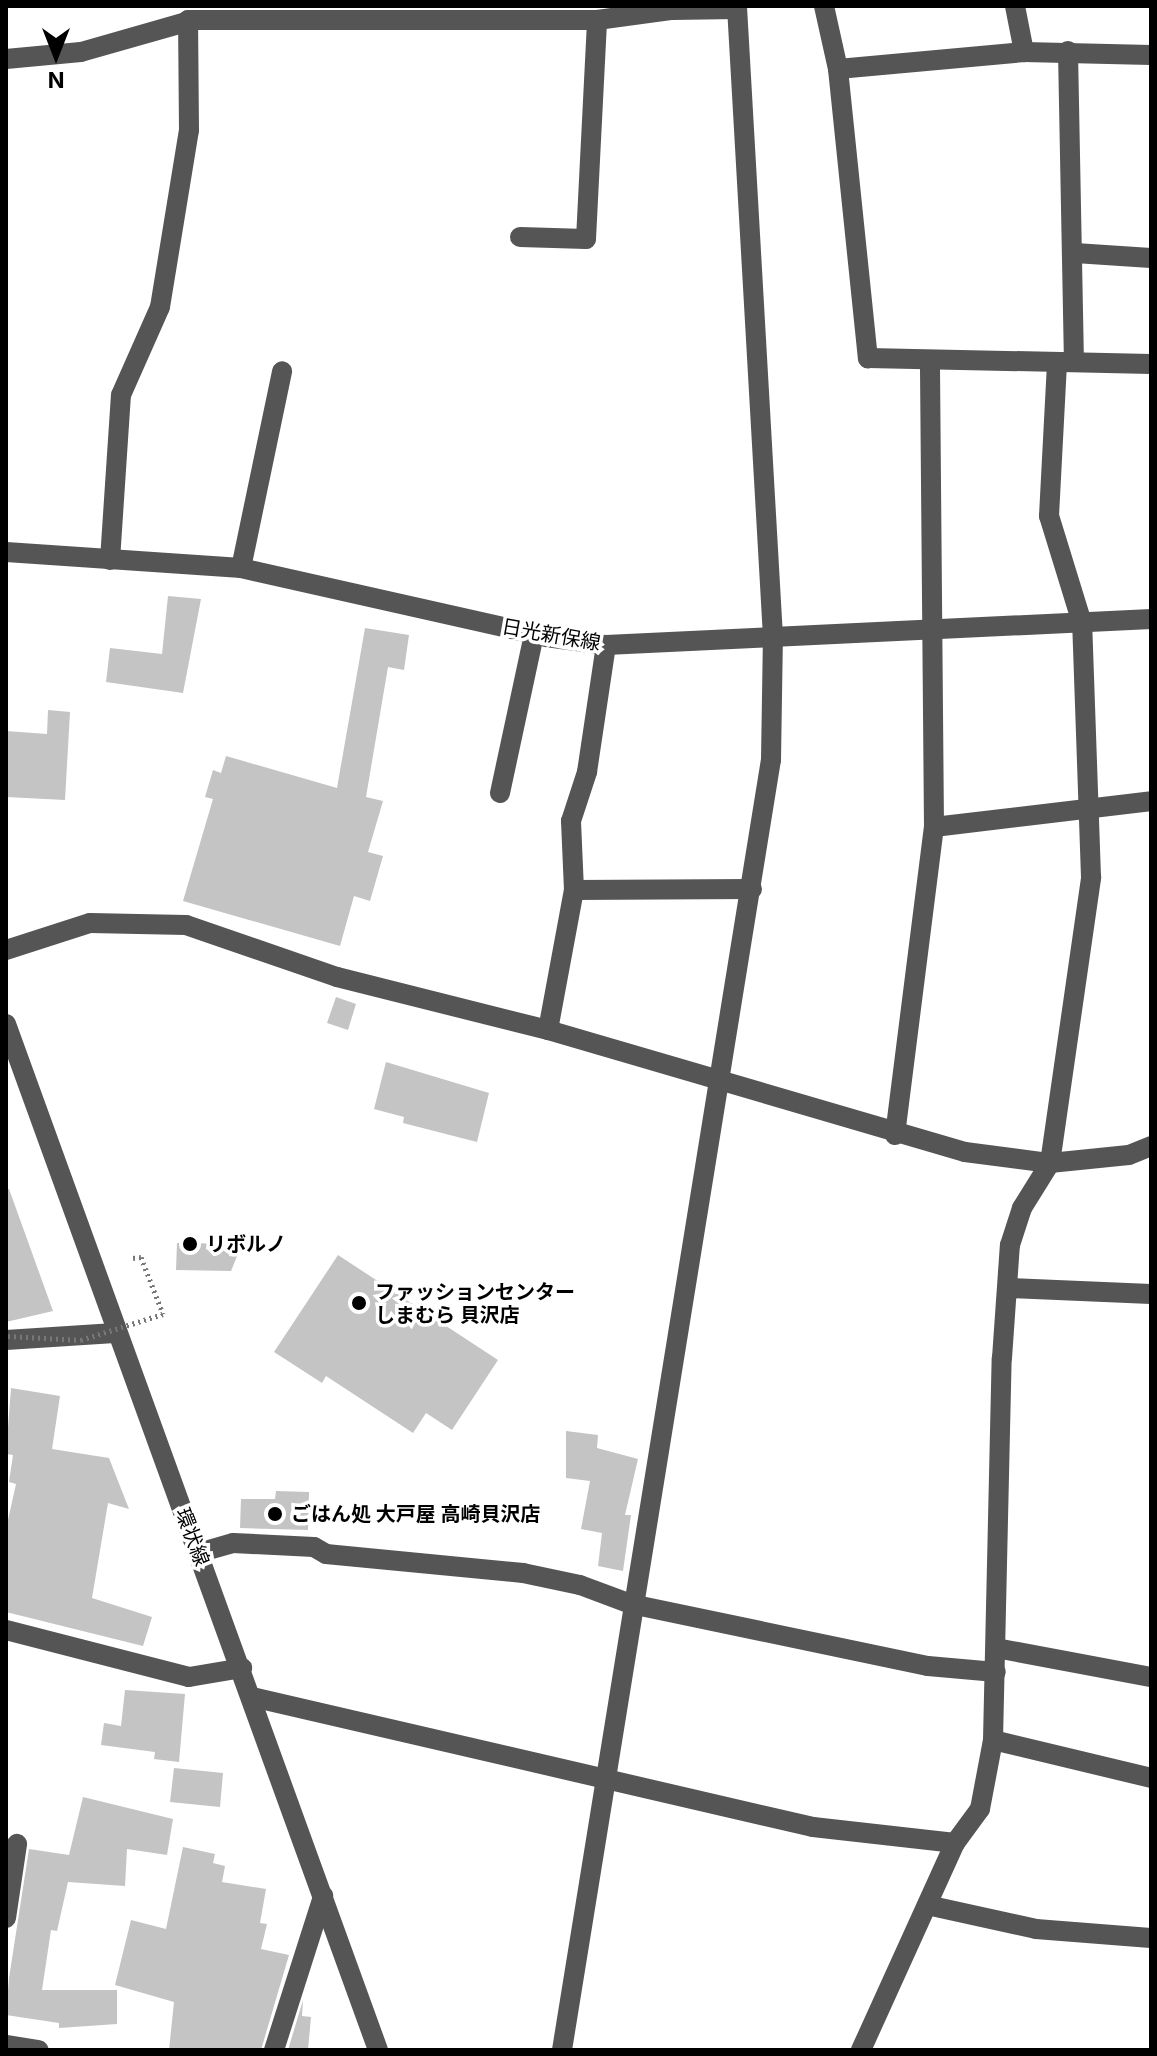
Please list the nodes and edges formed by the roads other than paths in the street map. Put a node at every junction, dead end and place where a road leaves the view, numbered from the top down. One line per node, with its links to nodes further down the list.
1 (824, 6): 11 (street)
2 (1015, 6): 8 (street)
3 (737, 8): 5 (street); 26 (street)
4 (314, 12): 5 (street); 6 (street)
5 (597, 20): 12 (street)
6 (186, 22): 10 (street); 20 (street)
7 (1068, 51): 8 (street); 9 (street); 13 (street)
8 (1024, 52): 11 (street)
9 (1151, 55)
10 (6, 59)
11 (838, 69): 16 (street)
12 (520, 237)
13 (1075, 253): 14 (street); 15 (street)
14 (1151, 258)
15 (1066, 362): 16 (street); 17 (street); 23 (street)
16 (930, 363): 24 (street)
17 (1151, 364)
18 (282, 371): 21 (street)
19 (6, 552): 20 (street, 日光新保線)
20 (110, 560): 21 (street, 日光新保線)
21 (241, 568): 25 (street, 日光新保線)
22 (1151, 619): 23 (street, 日光新保線)
23 (1082, 623): 24 (street, 日光新保線); 30 (street)
24 (933, 633): 26 (street, 日光新保線); 31 (street)
25 (534, 634): 27 (street, 日光新保線); 28 (street)
26 (773, 637): 27 (street, 日光新保線); 32 (street)
27 (606, 645): 33 (street)
28 (500, 793)
29 (1151, 801): 30 (street)
30 (1086, 807): 31 (street); 40 (street)
31 (934, 827): 38 (street)
32 (752, 889): 33 (street); 37 (street)
33 (574, 890): 36 (street)
34 (6, 950): 36 (street)
35 (6, 1024): 43 (street, 環状線)
36 (548, 1030): 37 (street)
37 (719, 1084): 38 (street); 46 (street)
38 (895, 1135): 40 (street)
39 (1151, 1146): 40 (street)
40 (1050, 1163): 41 (street)
41 (1008, 1288): 42 (street); 48 (street)
42 (1151, 1294)
43 (115, 1333): 44 (street); 45 (street, 環状線)
44 (7, 1338)
45 (198, 1553): 46 (street); 49 (street, 環状線)
46 (631, 1604): 50 (street); 54 (street)
47 (6, 1630): 49 (street)
48 (996, 1648): 50 (street); 51 (street)
49 (242, 1668): 52 (street, 環状線)
50 (996, 1672): 53 (street)
51 (1151, 1677)
52 (252, 1697): 54 (street); 58 (street, 環状線)
53 (993, 1740): 55 (street); 56 (street)
54 (605, 1775): 56 (street); 66 (street)
55 (1151, 1778)
56 (955, 1843): 59 (street)
57 (17, 1844): 60 (street)
58 (323, 1896): 64 (street); 65 (street, 環状線)
59 (927, 1905): 61 (street); 67 (street)
60 (6, 1918)
61 (1151, 1938)
62 (6, 2045): 63 (street)
63 (39, 2050)
64 (274, 2050)
65 (378, 2050)
66 (562, 2050)
67 (861, 2050)

